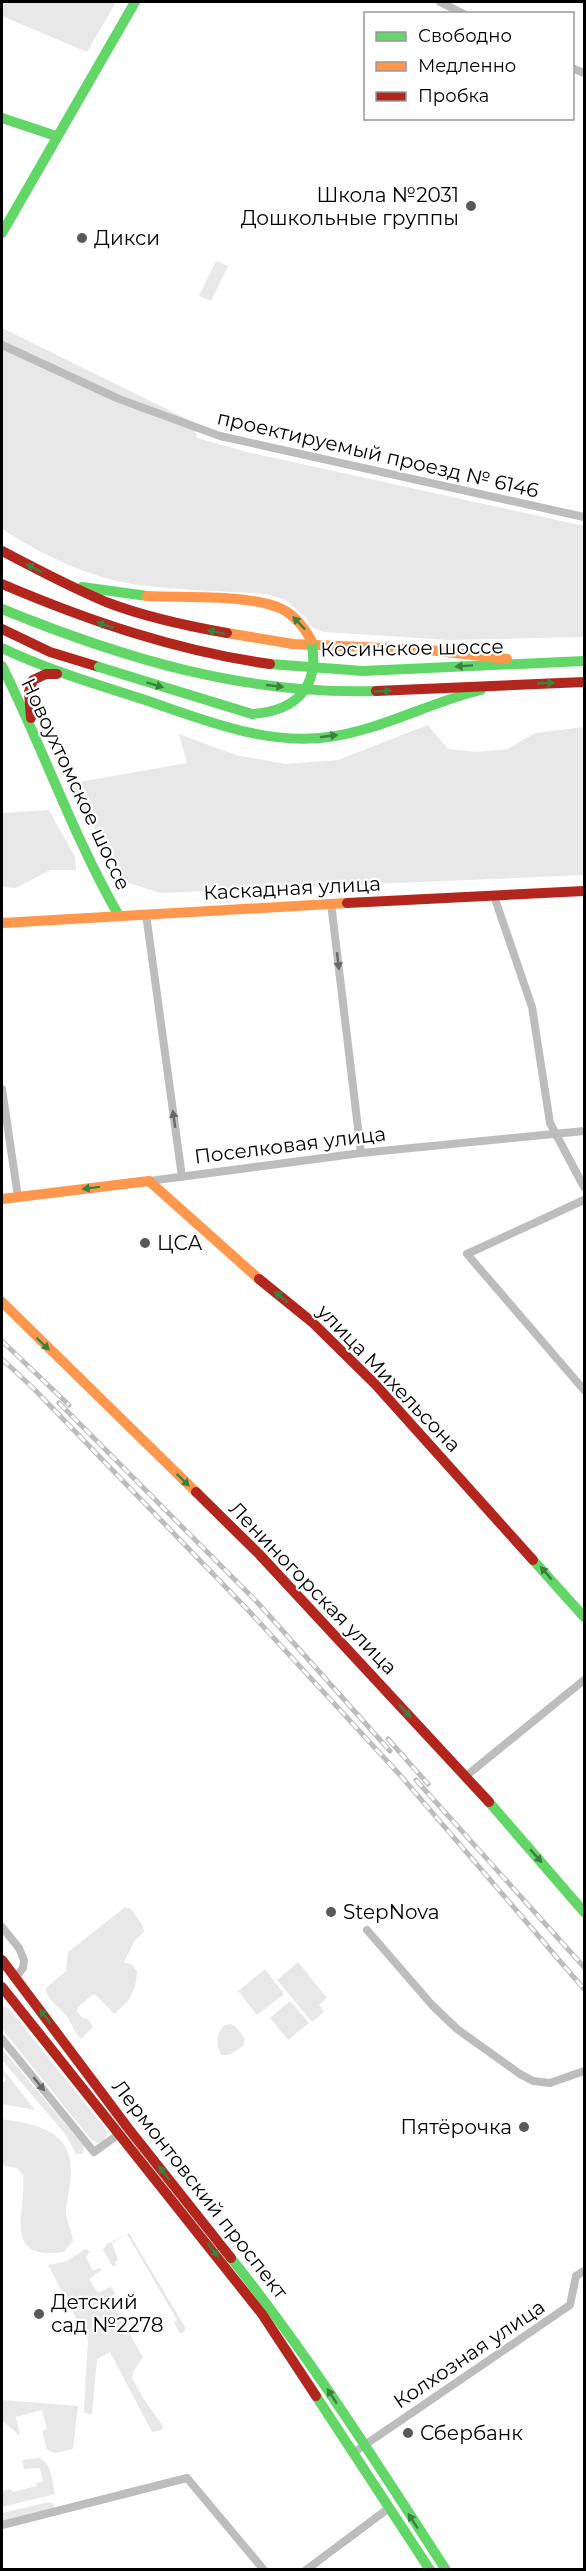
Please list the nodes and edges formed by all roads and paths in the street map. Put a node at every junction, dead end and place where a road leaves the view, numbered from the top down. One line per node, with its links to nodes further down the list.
1 (135, 2): 5 (main road)
2 (440, 2): 3 (street)
3 (460, 12)
4 (2, 118): 5 (main road)
5 (56, 136): 6 (main road)
6 (2, 233)
7 (2, 345): 8 (street, проектируемый проезд № 6146)
8 (585, 517)
9 (2, 551): 11 (main road, one-way to 9)
10 (2, 584): 16 (main road, Косинское шоссе, one-way to 10)
11 (65, 584): 13 (main road, one-way to 11, bridge); 16 (main road, one-way to 11)
12 (2, 609): 20 (main road, Косинское шоссе, one-way to 20)
13 (2, 629)
14 (2, 648): 18 (main road)
15 (585, 661): 16 (main road, Косинское шоссе)
16 (564, 662)
17 (2, 666): 21 (main road, Новоухтомское шоссе)
18 (74, 677): 20 (main road, one-way to 20); 21 (main road)
19 (585, 682): 20 (main road, Косинское шоссе, one-way to 19)
20 (508, 685)
21 (32, 727): 26 (main road, Новоухтомское шоссе)
22 (585, 891): 23 (main road, Каскадная улица)
23 (494, 896): 24 (main road, Каскадная улица); 30 (street)
24 (331, 903): 25 (main road, Каскадная улица); 31 (street, one-way to 31)
25 (146, 915): 26 (main road, Каскадная улица); 32 (street, one-way to 25)
26 (119, 916): 27 (main road, Каскадная улица)
27 (2, 923)
28 (2, 1089): 35 (street)
29 (585, 1131): 30 (street, Поселковая улица)
30 (555, 1134): 31 (street, Поселковая улица); 34 (street)
31 (361, 1153): 32 (street, Поселковая улица)
32 (182, 1177): 33 (street, Поселковая улица)
33 (149, 1181): 35 (main road, Поселковая улица, one-way to 35); 40 (main road, улица Михельсона, one-way to 33)
34 (585, 1187)
35 (18, 1197): 36 (main road, Поселковая улица)
36 (2, 1199)
37 (585, 1200): 39 (street)
38 (2, 1302): 42 (main road, Лениногорская улица, one-way to 42)
39 (585, 1390)
40 (585, 1617)
41 (585, 1680): 42 (street)
42 (466, 1776): 43 (main road, Лениногорская улица, one-way to 43)
43 (585, 1912)
44 (2, 1927): 47 (street)
45 (367, 1930): 50 (street)
46 (2, 1960): 47 (main road, Лермонтовский проспект)
47 (16, 1977): 48 (main road); 53 (main road, Лермонтовский проспект, one-way to 47)
48 (2, 1988): 51 (main road, Лермонтовский проспект)
49 (2, 2039): 51 (street, one-way to 51)
50 (585, 2071)
51 (119, 2134): 54 (main road, Лермонтовский проспект, one-way to 54)
52 (585, 2271): 53 (street, Колхозная улица)
53 (364, 2445): 54 (street, Колхозная улица); 60 (main road, Лермонтовский проспект, one-way to 53)
54 (353, 2452): 55 (main road, Лермонтовский проспект)
55 (389, 2508): 58 (street); 59 (main road, Лермонтовский проспект)
56 (2, 2525): 57 (street)
57 (264, 2570)
58 (306, 2570)
59 (430, 2570)
60 (446, 2570)

